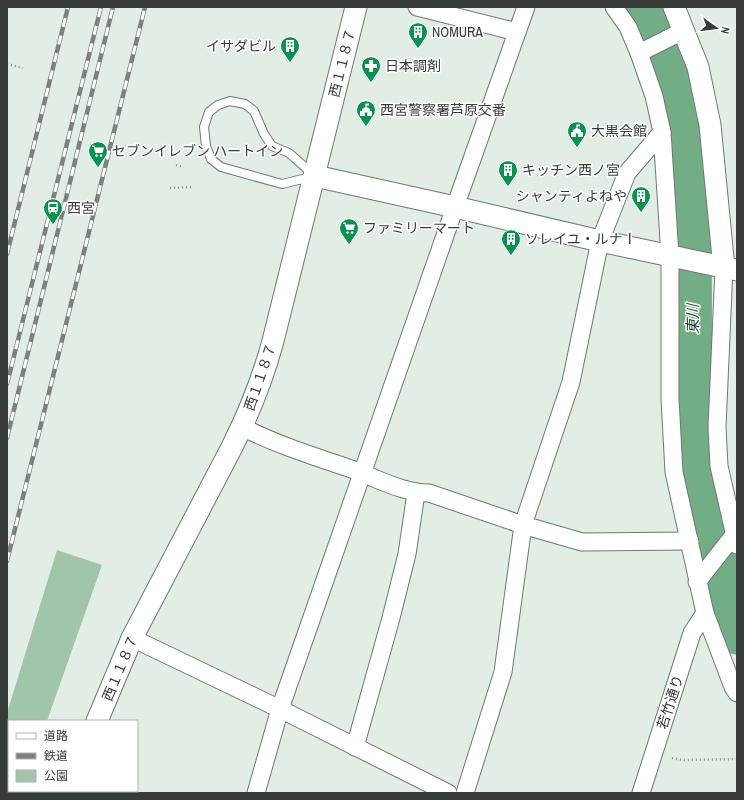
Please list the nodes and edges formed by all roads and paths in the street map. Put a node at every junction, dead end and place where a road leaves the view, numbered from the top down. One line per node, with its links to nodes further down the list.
1 (356, 7): 14 (street, 西１１８７)
2 (417, 7): 6 (street)
3 (526, 7): 6 (street)
4 (614, 7): 8 (street)
5 (674, 7): 7 (street)
6 (517, 32): 17 (street)
7 (678, 33): 8 (street); 20 (street)
8 (641, 52): 11 (street)
9 (7, 64): 10 (path)
10 (23, 68)
11 (662, 132): 18 (street); 19 (street)
12 (176, 164): 13 (path)
13 (184, 166)
14 (315, 176): 14 (lane); 17 (street); 21 (street, 西１１８７)
15 (194, 187): 16 (path)
16 (170, 188)
17 (455, 207): 18 (street); 22 (street)
18 (600, 241): 19 (street); 24 (street)
19 (674, 257): 20 (street); 25 (street)
20 (724, 268): 26 (street)
21 (242, 427): 22 (street); 29 (street, 西１１８７)
22 (362, 472): 23 (street); 31 (street)
23 (416, 493): 24 (street); 33 (street)
24 (523, 525): 25 (street); 38 (street)
25 (690, 541): 27 (street)
26 (733, 542): 27 (street)
27 (700, 578): 28 (street)
28 (705, 613): 30 (street); 34 (street, 若竹通り)
29 (132, 638): 31 (street); 32 (street, 西１１８７)
30 (737, 694)
31 (280, 709): 33 (street); 36 (street)
32 (97, 720)
33 (355, 747): 37 (street)
34 (654, 752): 35 (path); 39 (street, 若竹通り)
35 (737, 759)
36 (256, 793)
37 (448, 793)
38 (465, 793)
39 (641, 793)

